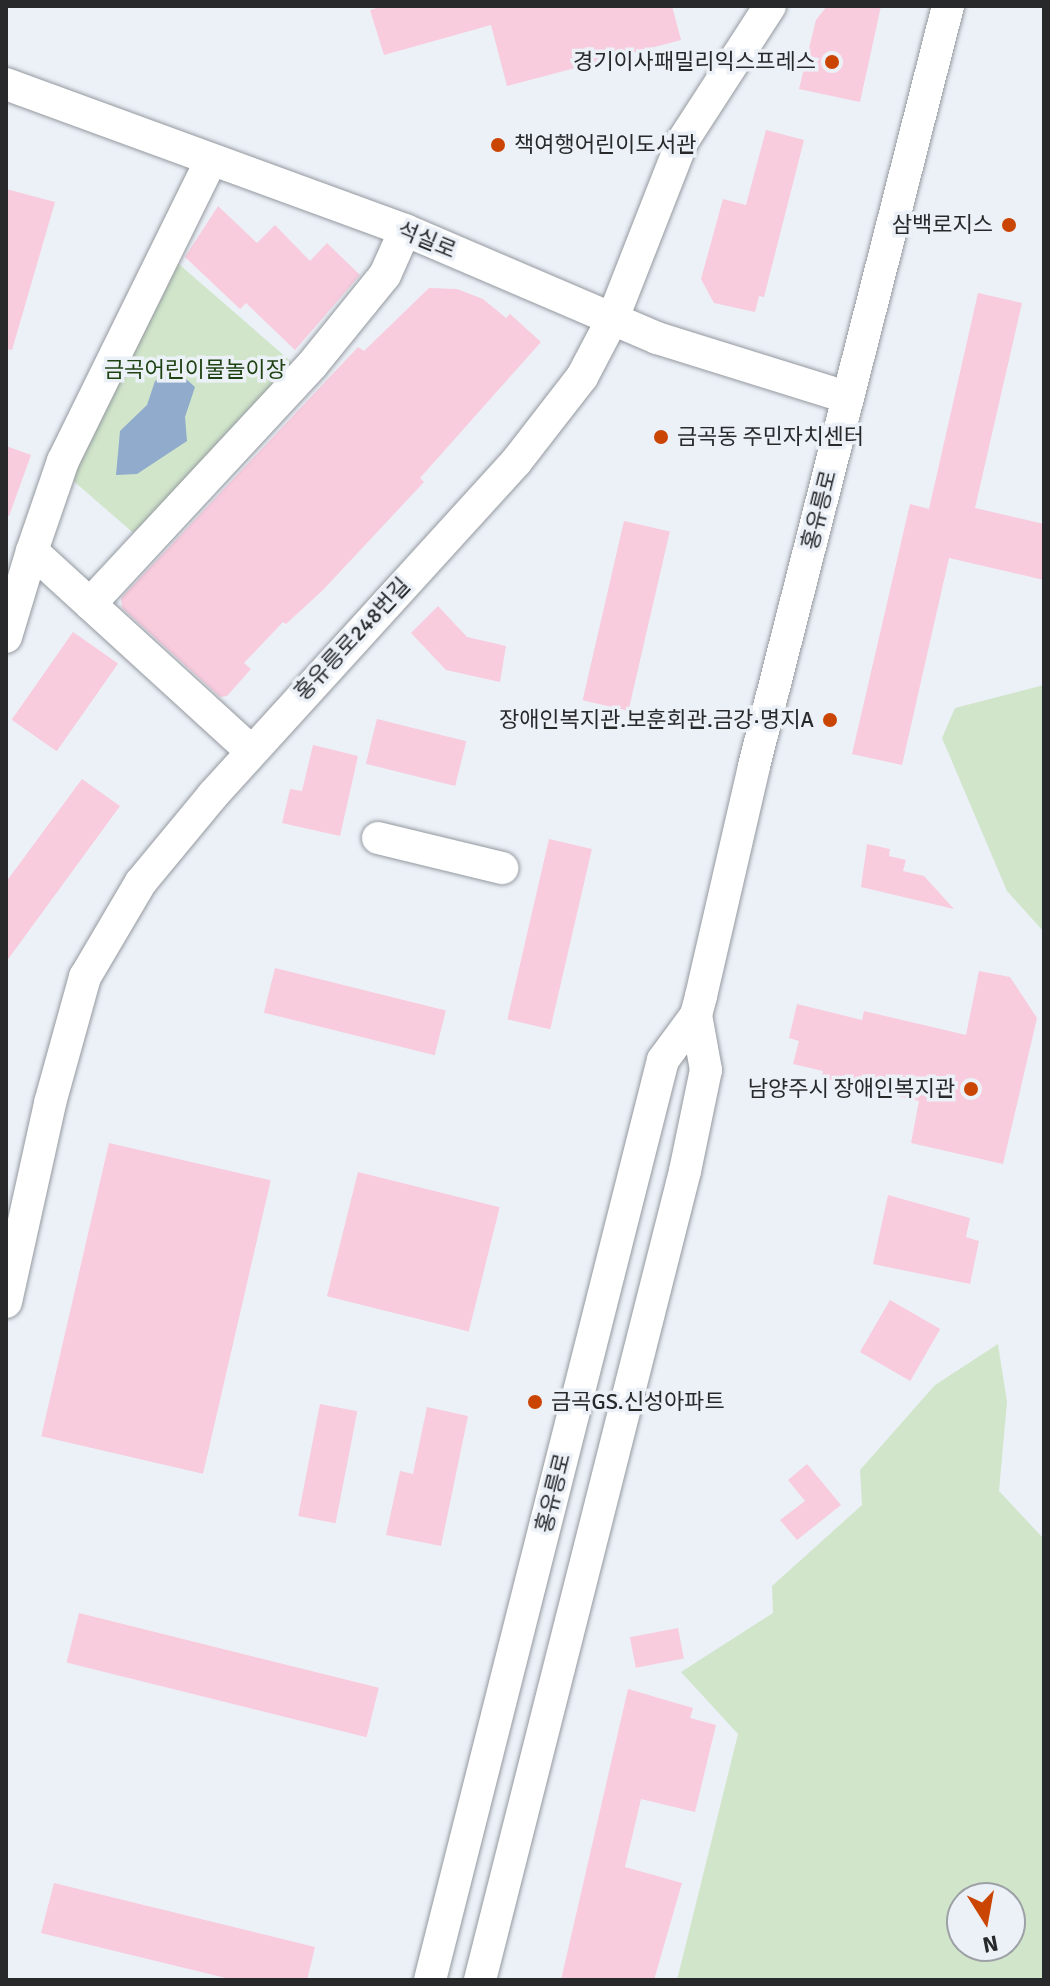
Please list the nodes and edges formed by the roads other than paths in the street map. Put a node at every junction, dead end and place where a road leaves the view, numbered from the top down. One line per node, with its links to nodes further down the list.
1 (770, 6): 6 (street, 홍유릉로248번길)
2 (948, 6): 7 (street, 홍유릉로)
3 (6, 84): 4 (street, 석실로)
4 (210, 162): 5 (street, 석실로); 8 (street)
5 (405, 230): 6 (street, 석실로); 9 (street)
6 (613, 318): 7 (street, 석실로); 11 (street, 홍유릉로248번길)
7 (847, 397): 14 (street, 홍유릉로)
8 (32, 551): 9 (street); 10 (street)
9 (90, 604): 11 (street)
10 (6, 637)
11 (251, 751): 15 (street, 홍유릉로248번길)
12 (378, 838): 13 (street)
13 (502, 868)
14 (696, 1015): 16 (street, 홍유릉로); 17 (street, 홍유릉로)
15 (6, 1302)
16 (430, 1980)
17 (480, 1980)

